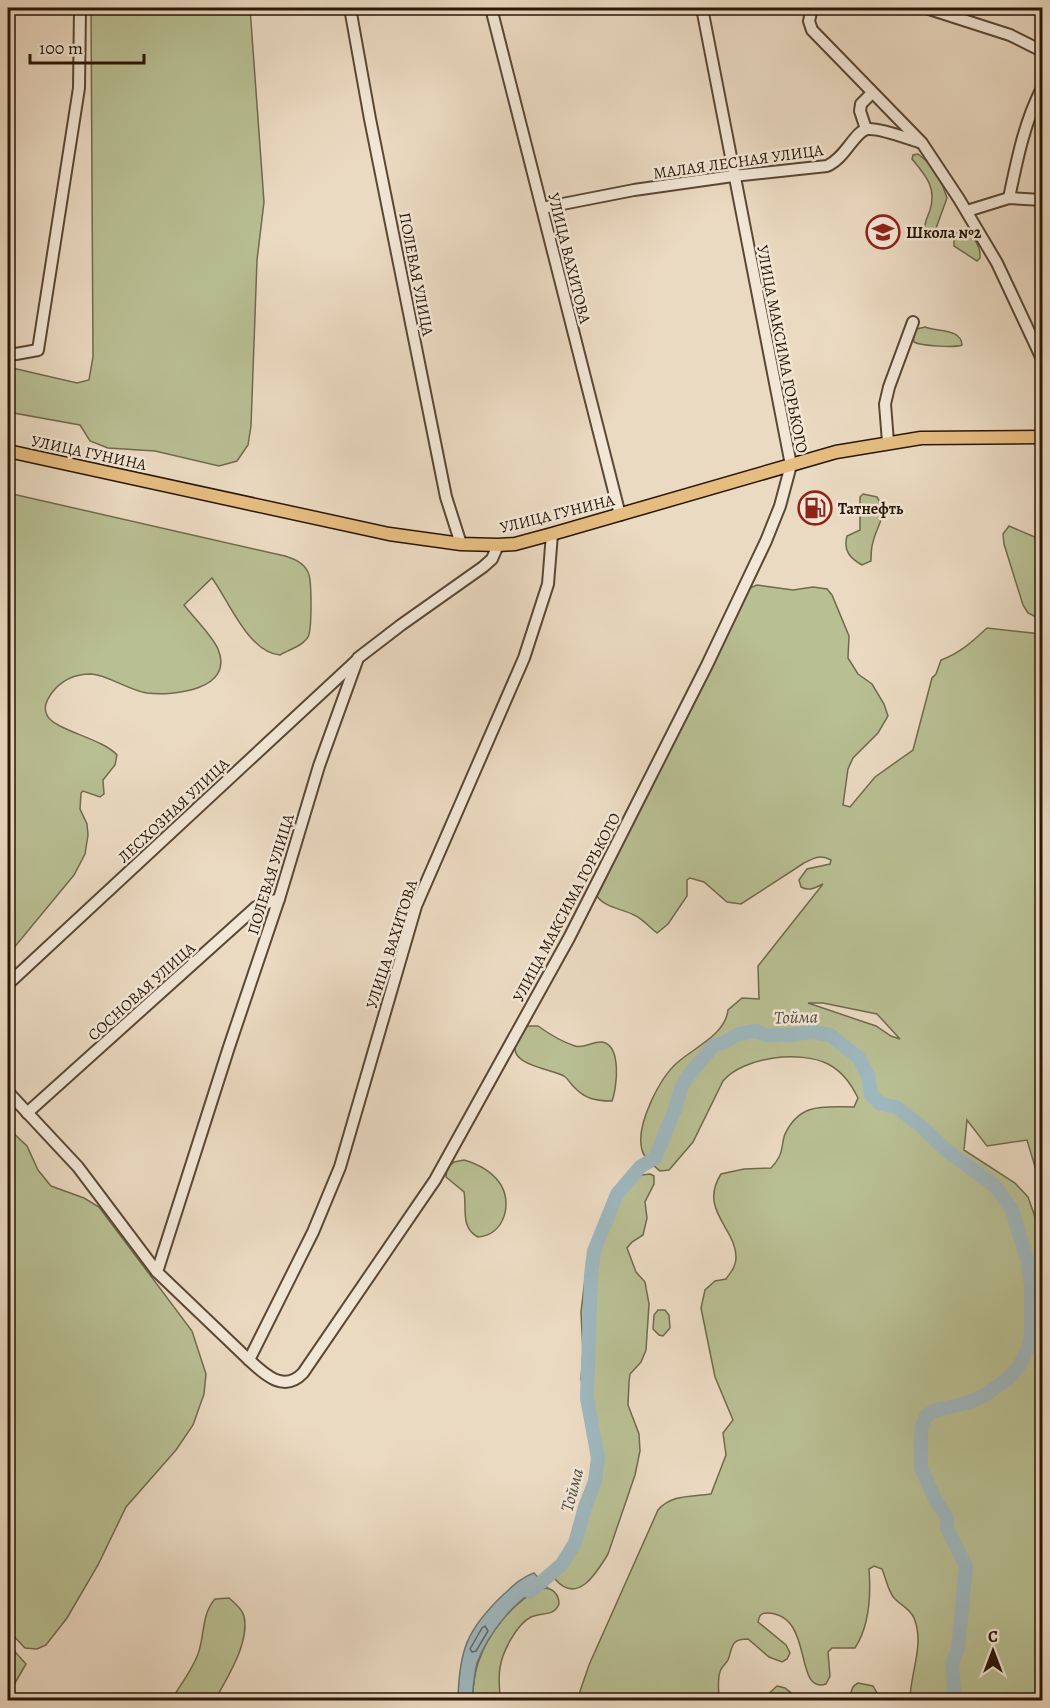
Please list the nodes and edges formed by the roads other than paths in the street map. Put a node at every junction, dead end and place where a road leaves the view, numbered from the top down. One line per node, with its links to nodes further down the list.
1 (80, 8): 18 (street)
2 (350, 8): 26 (street, ПОЛЕВАЯ УЛИЦА)
3 (491, 8): 15 (street, УЛИЦА ВАХИТОВА)
4 (702, 8): 12 (street, УЛИЦА МАКСИМА ГОРЬКОГО)
5 (812, 8): 9 (street)
6 (926, 8): 7 (street)
7 (1042, 51)
8 (1042, 88): 13 (street)
9 (872, 93): 10 (street); 11 (street)
10 (866, 129): 11 (street); 12 (street, МАЛАЯ ЛЕСНАЯ УЛИЦА)
11 (922, 143): 16 (street)
12 (733, 176): 15 (street, МАЛАЯ ЛЕСНАЯ УЛИЦА); 23 (street, УЛИЦА МАКСИМА ГОРЬКОГО)
13 (1009, 198): 14 (street); 16 (street)
14 (1042, 200)
15 (542, 207): 24 (street, УЛИЦА ВАХИТОВА)
16 (967, 211): 19 (street)
17 (913, 322): 21 (street)
18 (8, 352)
19 (1042, 359)
20 (1042, 437): 21 (main road, УЛИЦА ГУНИНА)
21 (888, 442): 23 (main road, УЛИЦА ГУНИНА)
22 (8, 451): 26 (main road, УЛИЦА ГУНИНА)
23 (791, 465): 24 (main road, УЛИЦА ГУНИНА); 34 (street, УЛИЦА МАКСИМА ГОРЬКОГО)
24 (620, 515): 25 (main road, УЛИЦА ГУНИНА)
25 (552, 534): 27 (main road, УЛИЦА ГУНИНА); 34 (street, УЛИЦА ВАХИТОВА)
26 (461, 544): 27 (main road, УЛИЦА ГУНИНА)
27 (498, 545): 28 (street)
28 (358, 658): 29 (street, ПОЛЕВАЯ УЛИЦА); 30 (street, ЛЕСХОЗНАЯ УЛИЦА)
29 (279, 899): 32 (street, СОСНОВАЯ УЛИЦА); 33 (street, ПОЛЕВАЯ УЛИЦА)
30 (8, 984)
31 (8, 1092): 32 (street, УЛИЦА МАКСИМА ГОРЬКОГО)
32 (27, 1113): 33 (street, УЛИЦА МАКСИМА ГОРЬКОГО)
33 (157, 1272): 34 (street, УЛИЦА МАКСИМА ГОРЬКОГО)
34 (249, 1360)

